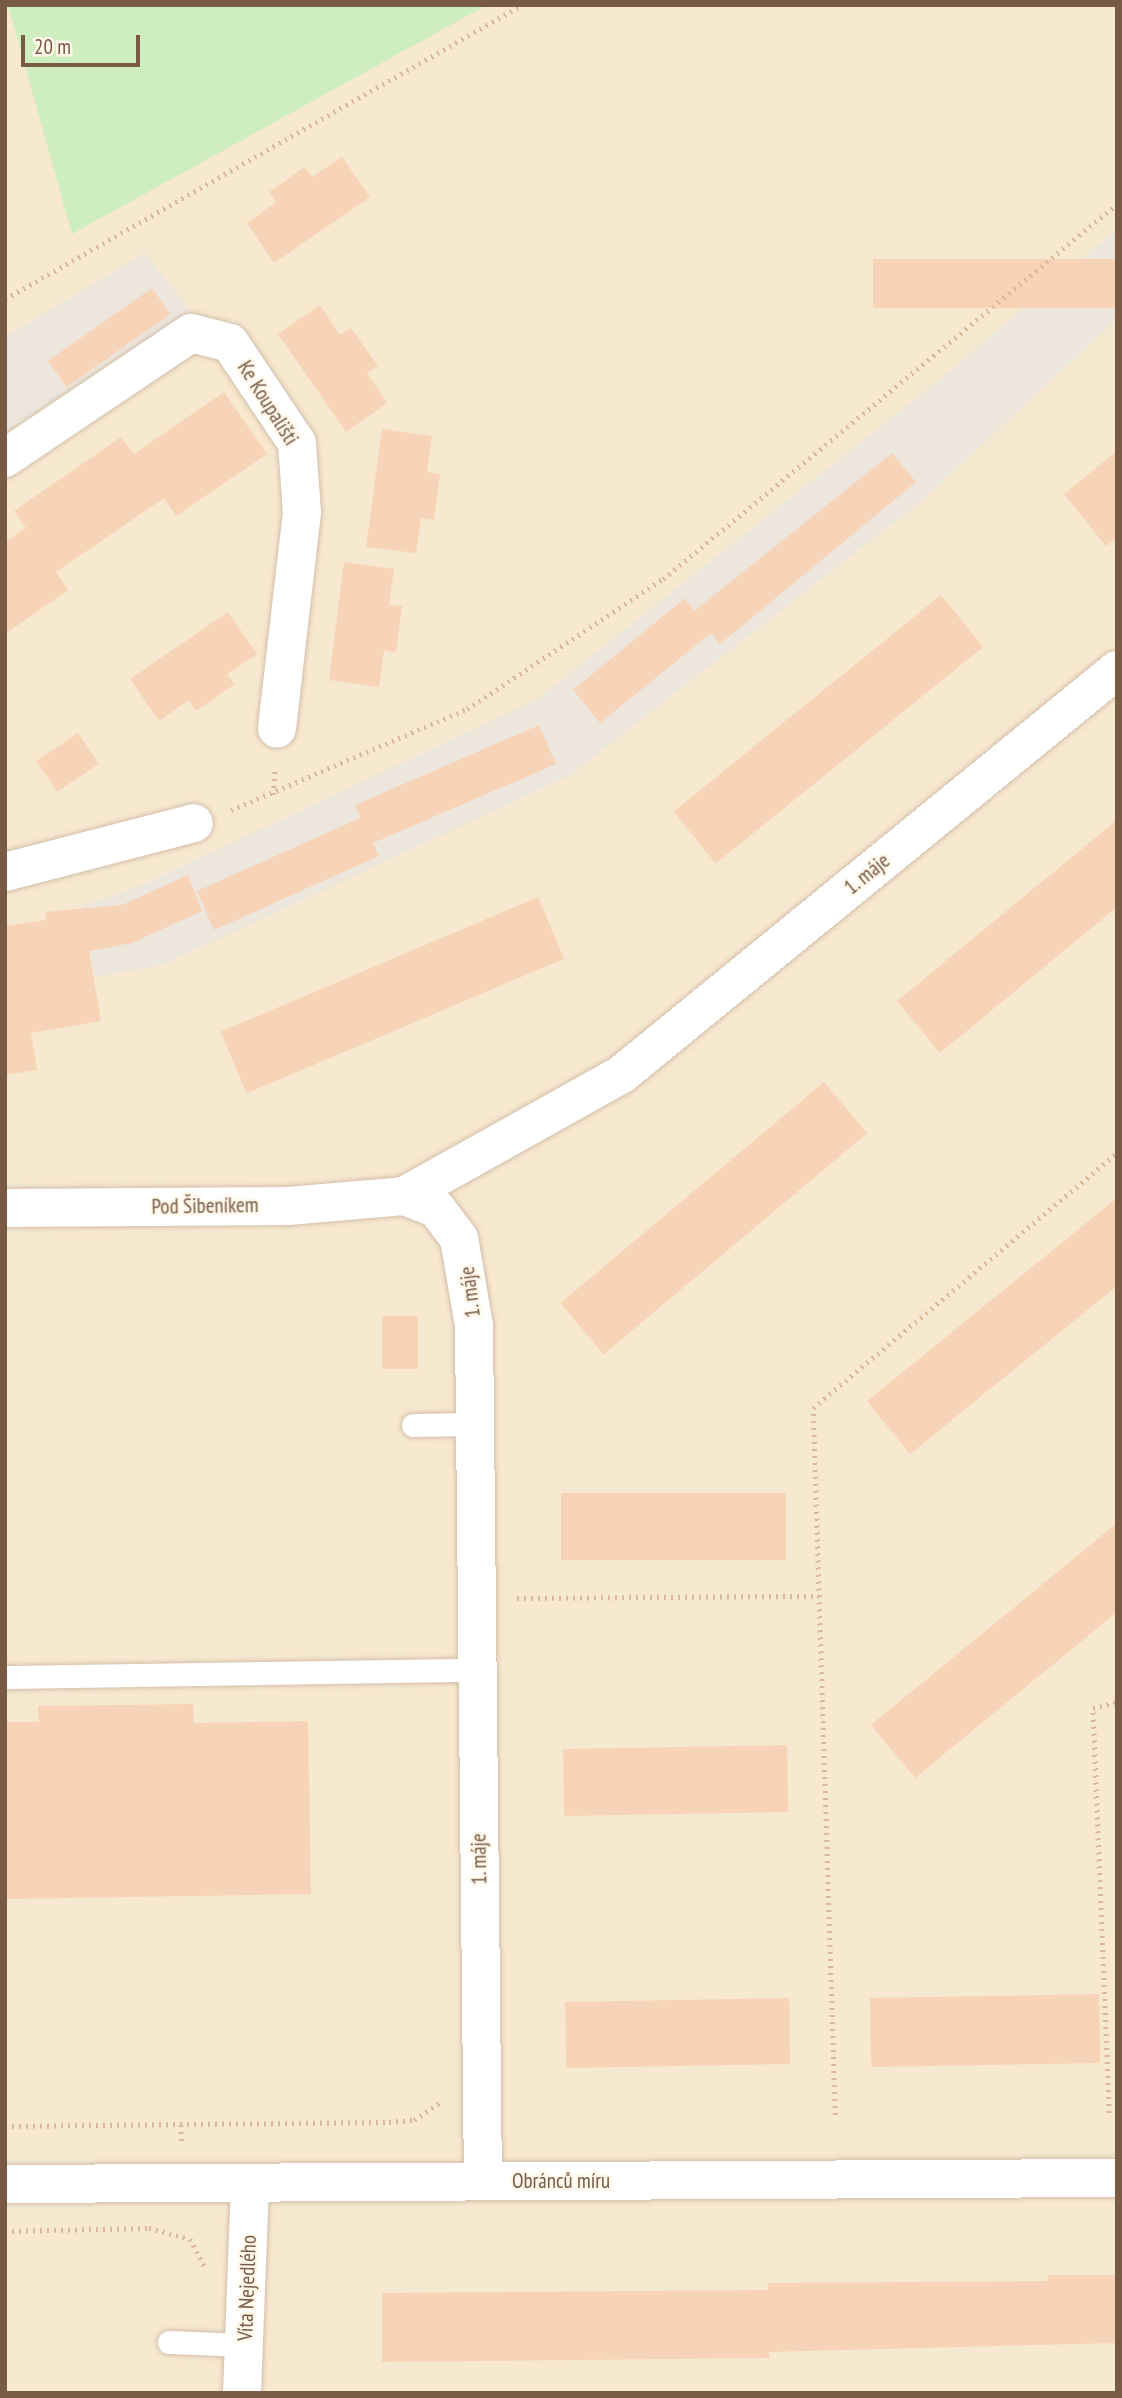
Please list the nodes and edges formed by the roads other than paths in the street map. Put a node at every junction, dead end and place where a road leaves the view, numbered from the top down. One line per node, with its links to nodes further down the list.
1 (5, 458): 3 (street, Ke Koupališti)
2 (1117, 670): 6 (street, 1. máje)
3 (277, 729)
4 (194, 823): 5 (street)
5 (5, 872)
6 (404, 1196): 7 (street, Pod Šibeníkem); 8 (street, 1. máje)
7 (5, 1208)
8 (472, 1424): 9 (lane); 10 (street, 1. máje)
9 (413, 1425)
10 (477, 1670): 11 (lane); 13 (street, 1. máje)
11 (5, 1677)
12 (1117, 2178): 13 (street, Obránců míru)
13 (483, 2181): 14 (street, Obránců míru)
14 (250, 2183): 15 (street, Obránců míru); 17 (street, Víta Nejedlého)
15 (5, 2184)
16 (169, 2342): 17 (lane)
17 (245, 2345): 18 (street, Víta Nejedlého)
18 (242, 2393)

